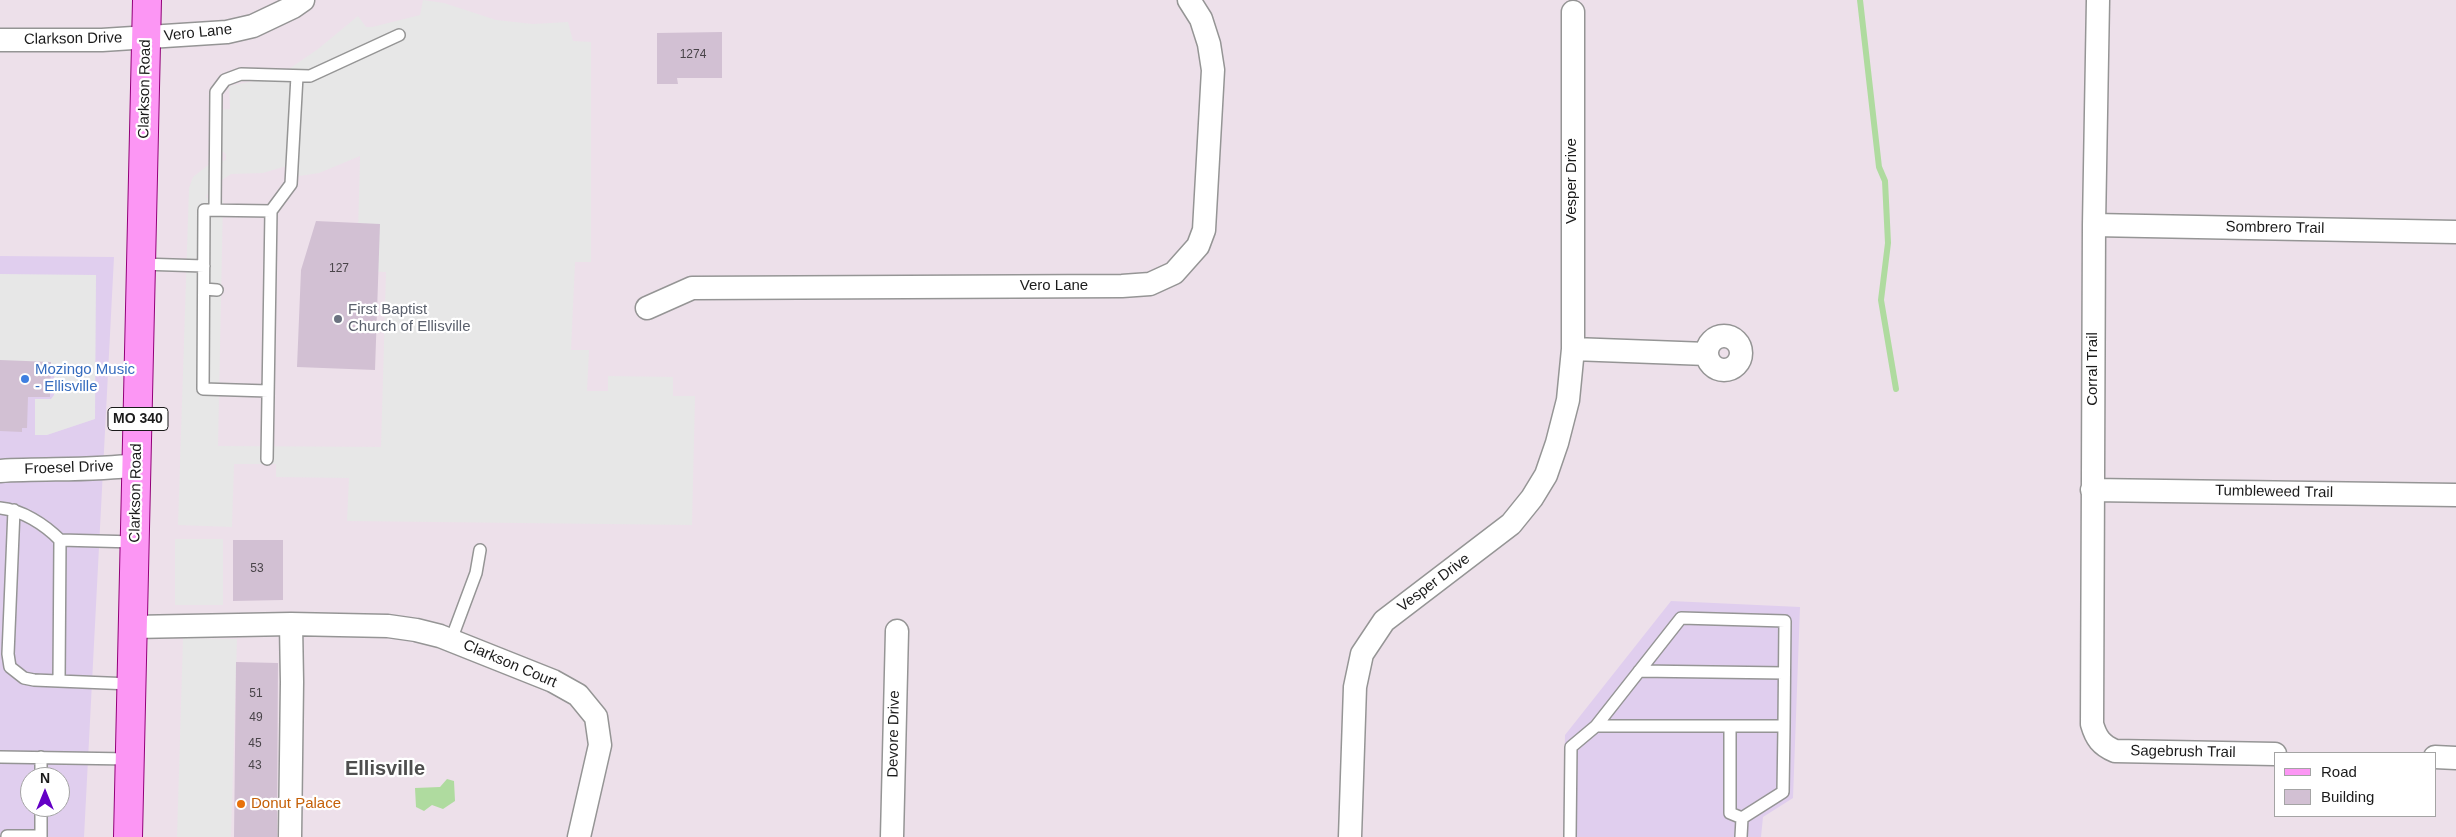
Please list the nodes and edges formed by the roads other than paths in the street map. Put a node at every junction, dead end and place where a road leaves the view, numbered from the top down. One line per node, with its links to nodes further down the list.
1 (147, 0): 7 (main road, Clarkson Road / MO 340)
2 (303, 0): 7 (street, Vero Lane)
3 (1189, 0): 18 (street, Vero Lane)
4 (2098, 0): 12 (street, Corral Trail)
5 (1573, 12): 19 (street, Vesper Drive)
6 (399, 35): 9 (lane)
7 (146, 38): 8 (street, Clarkson Drive); 15 (main road, Clarkson Road / MO 340)
8 (0, 40)
9 (297, 76): 10 (lane); 11 (lane)
10 (214, 210): 11 (lane); 14 (lane)
11 (272, 211): 21 (lane)
12 (2094, 225): 13 (street, Sombrero Trail); 25 (street, Corral Trail)
13 (2456, 232)
14 (207, 260): 15 (lane); 16 (lane)
15 (142, 264): 23 (main road, Clarkson Road / MO 340)
16 (204, 289): 17 (lane); 21 (lane)
17 (217, 290)
18 (646, 308)
19 (1573, 350): 20 (street); 59 (street, Vesper Drive)
20 (1707, 354)
21 (268, 391): 22 (lane)
22 (267, 459)
23 (137, 465): 24 (street, Froesel Drive); 30 (main road, Clarkson Road / MO 340)
24 (0, 471)
25 (2092, 490): 26 (street, Tumbleweed Trail); 43 (street, Corral Trail)
26 (2456, 495)
27 (0, 508): 28 (lane)
28 (14, 510): 29 (lane); 38 (lane)
29 (60, 540): 30 (lane); 38 (lane)
30 (135, 542): 33 (main road, Clarkson Road / MO 340)
31 (480, 550): 35 (lane)
32 (291, 624): 33 (street, Clarkson Court); 35 (street, Clarkson Court); 56 (street)
33 (133, 627): 39 (main road, Clarkson Road / MO 340)
34 (897, 631): 58 (street, Devore Drive)
35 (451, 640): 57 (street, Clarkson Court)
36 (1639, 671): 37 (lane); 37 (lane); 40 (lane)
37 (1784, 673): 42 (lane)
38 (59, 681): 39 (lane)
39 (131, 684): 49 (main road, Clarkson Road / MO 340)
40 (1596, 726): 41 (lane); 60 (lane)
41 (1730, 726): 42 (lane); 52 (lane)
42 (1784, 726): 52 (lane)
43 (2096, 738): 44 (street, Sagebrush Trail)
44 (2274, 754)
45 (0, 756): 46 (lane)
46 (41, 757): 49 (lane); 50 (lane)
47 (2436, 757): 48 (street)
48 (2456, 758)
49 (130, 759): 55 (main road, Clarkson Road / MO 340)
50 (41, 767)
51 (41, 817): 54 (lane)
52 (1742, 818): 61 (lane)
53 (7, 836): 54 (lane)
54 (41, 836)
55 (128, 837)
56 (290, 837)
57 (579, 837)
58 (892, 837)
59 (1350, 837)
60 (1570, 837)
61 (1741, 837)

